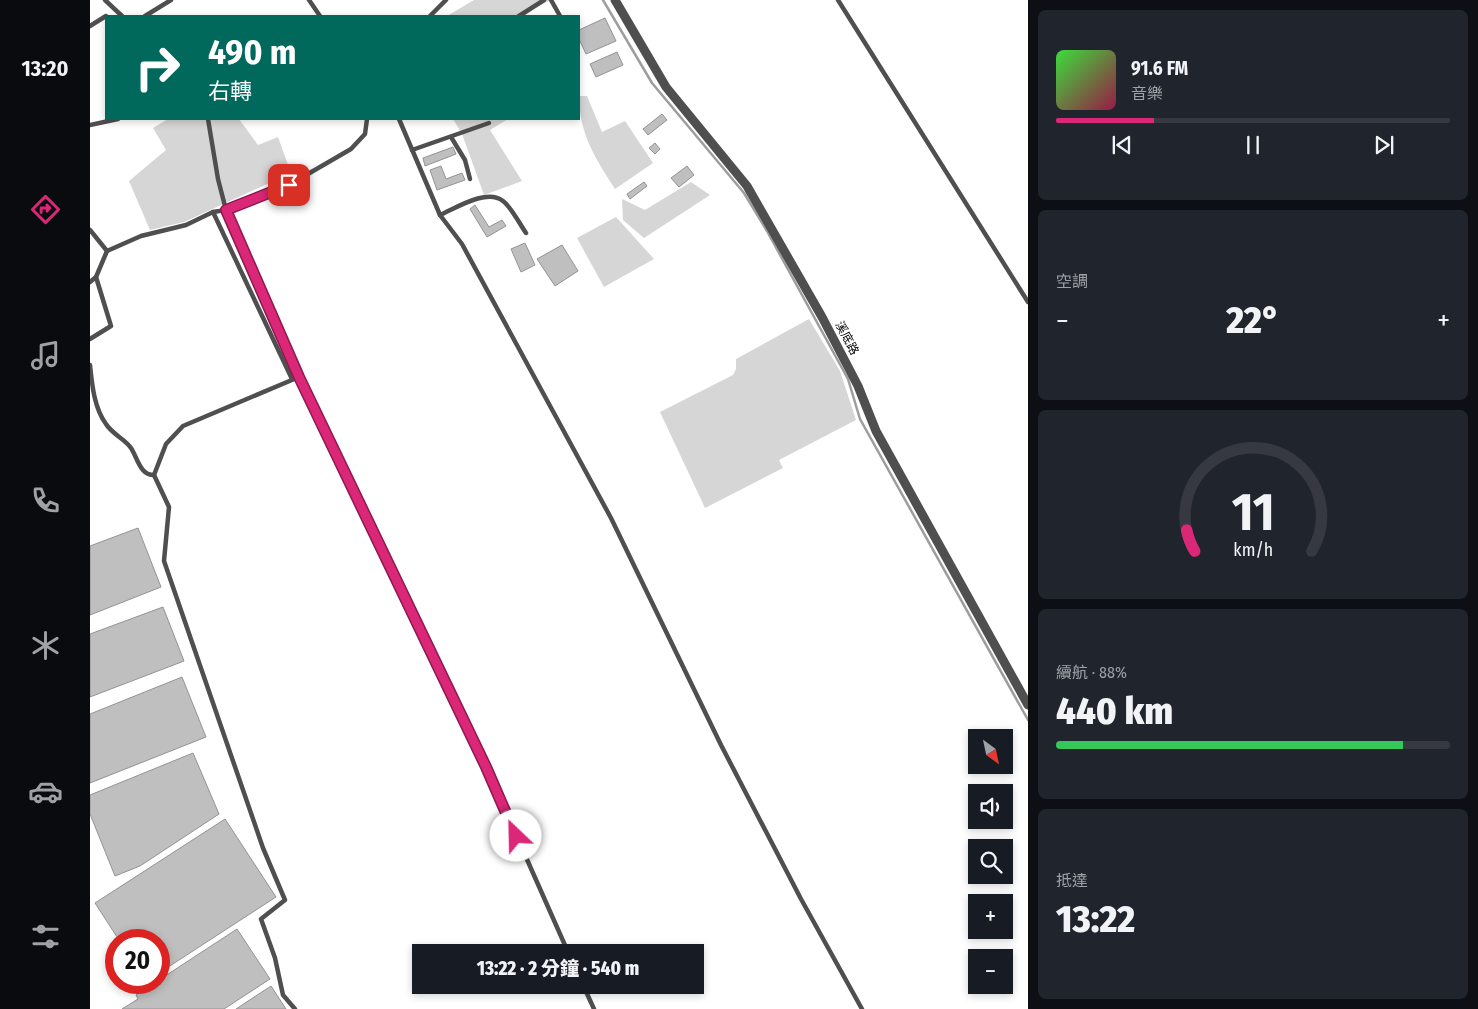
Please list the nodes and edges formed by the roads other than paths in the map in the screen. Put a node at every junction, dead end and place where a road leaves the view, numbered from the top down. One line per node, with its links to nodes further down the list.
1 (105, 0): 9 (lane)
2 (171, 0): 12 (lane)
3 (309, 0): 13 (lane)
4 (446, 0): 14 (lane)
5 (544, 0): 15 (lane)
6 (551, 0): 16 (lane)
7 (615, 0): 42 (street, 溪底路)
8 (838, 0): 36 (lane)
9 (115, 12): 10 (lane); 11 (lane)
10 (108, 15)
11 (120, 15)
12 (147, 15)
13 (319, 15)
14 (431, 15)
15 (521, 15)
16 (559, 15)
17 (105, 17): 18 (lane)
18 (90, 26)
19 (113, 120): 24 (lane)
20 (208, 120): 28 (lane)
21 (367, 120): 28 (lane)
22 (399, 120): 26 (lane)
23 (489, 123): 25 (lane)
24 (90, 125)
25 (451, 137): 26 (lane); 27 (lane)
26 (412, 150): 30 (lane)
27 (470, 180)
28 (226, 210): 29 (lane); 39 (lane)
29 (212, 212): 33 (lane); 40 (lane)
30 (440, 215): 32 (lane); 47 (lane)
31 (90, 230): 33 (lane)
32 (526, 233)
33 (107, 251): 34 (lane)
34 (96, 277): 35 (lane); 37 (lane)
35 (90, 282)
36 (1028, 302)
37 (90, 339)
38 (90, 365): 41 (lane)
39 (299, 377): 40 (lane); 43 (lane)
40 (292, 379): 41 (lane)
41 (154, 475): 45 (lane)
42 (1028, 705)
43 (564, 944)
44 (587, 994): 46 (lane)
45 (294, 1009)
46 (594, 1009)
47 (862, 1009)

